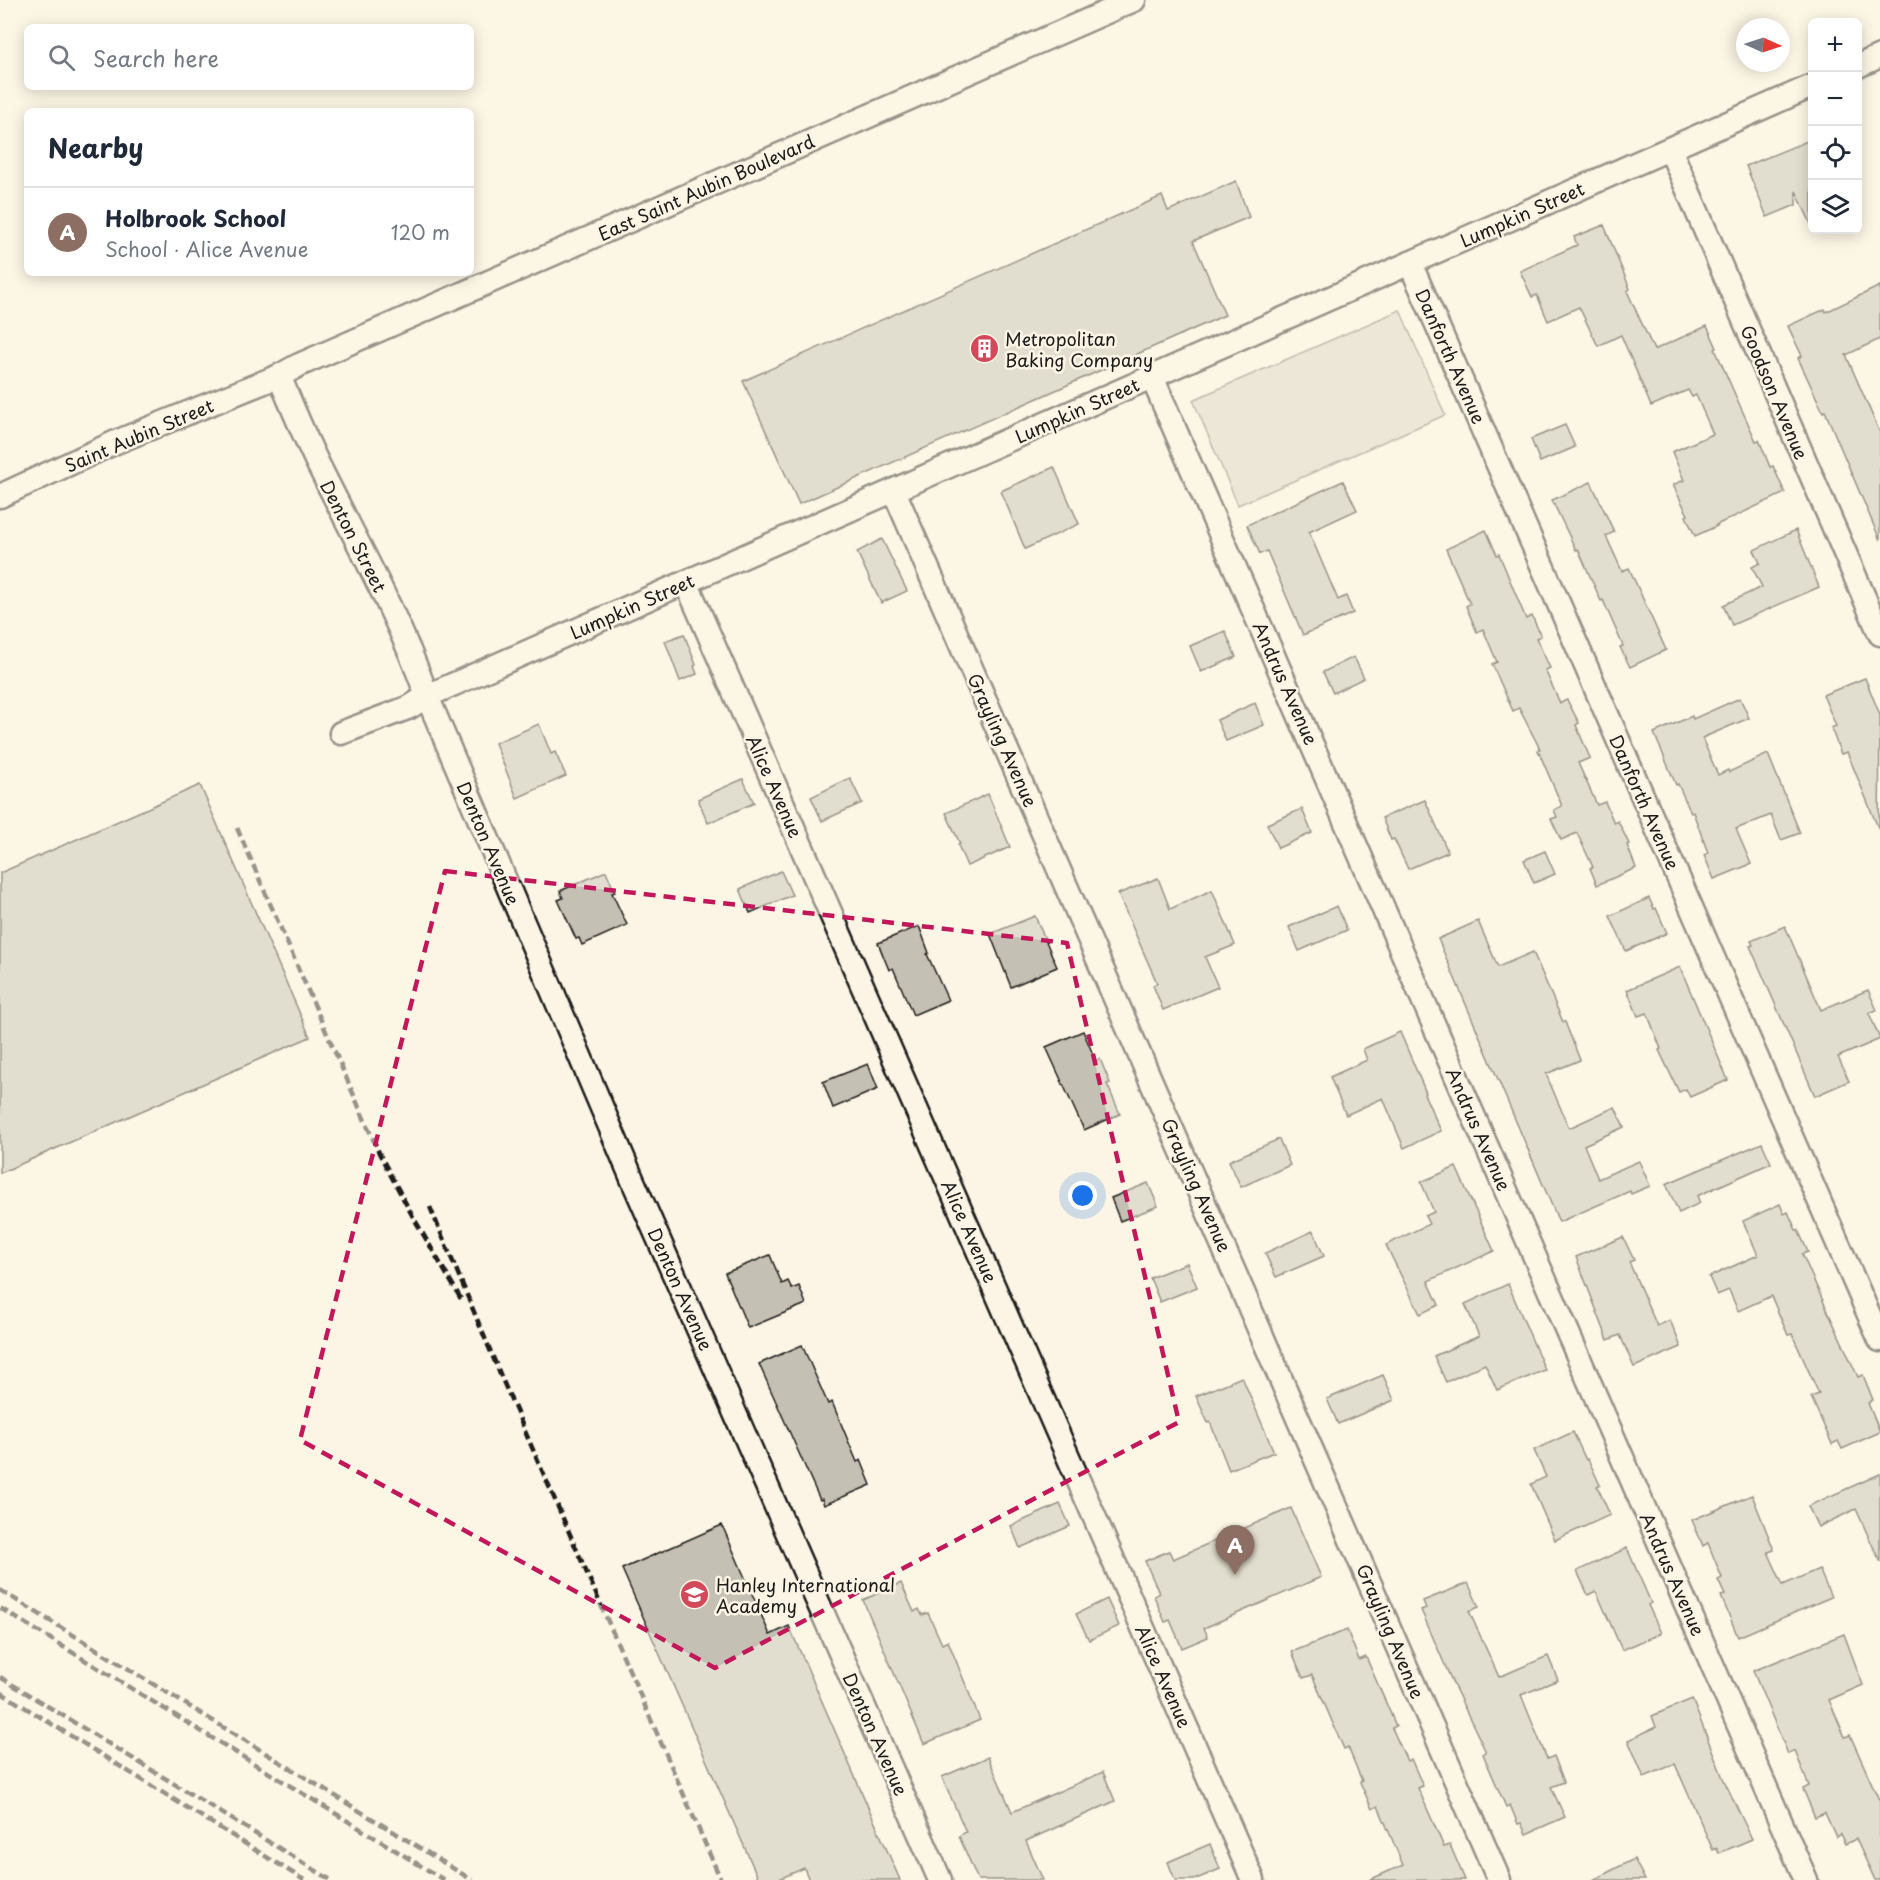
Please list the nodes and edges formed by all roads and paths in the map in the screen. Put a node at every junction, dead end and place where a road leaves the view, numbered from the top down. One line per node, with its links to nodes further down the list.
1 (1134, 0): 7 (street, East Saint Aubin Boulevard)
2 (1880, 56): 3 (street)
3 (1862, 64)
4 (1808, 88): 5 (street, Lumpkin Street)
5 (1670, 149): 6 (street, Lumpkin Street); 12 (street, Goodson Avenue)
6 (1410, 263): 8 (street, Lumpkin Street); 15 (street, Danforth Avenue)
7 (279, 376): 10 (street, Saint Aubin Street); 13 (street, Denton Street)
8 (1152, 377): 9 (street, Lumpkin Street); 19 (street, Andrus Avenue)
9 (894, 491): 11 (street, Lumpkin Street); 18 (street, Grayling Avenue)
10 (0, 496)
11 (686, 582): 13 (street, Lumpkin Street); 17 (street, Alice Avenue)
12 (1880, 634)
13 (427, 696): 14 (street, Lumpkin Street); 16 (street, Denton Avenue)
14 (341, 733)
15 (1880, 1340)
16 (940, 1880)
17 (1253, 1880)
18 (1499, 1880)
19 (1806, 1880)

